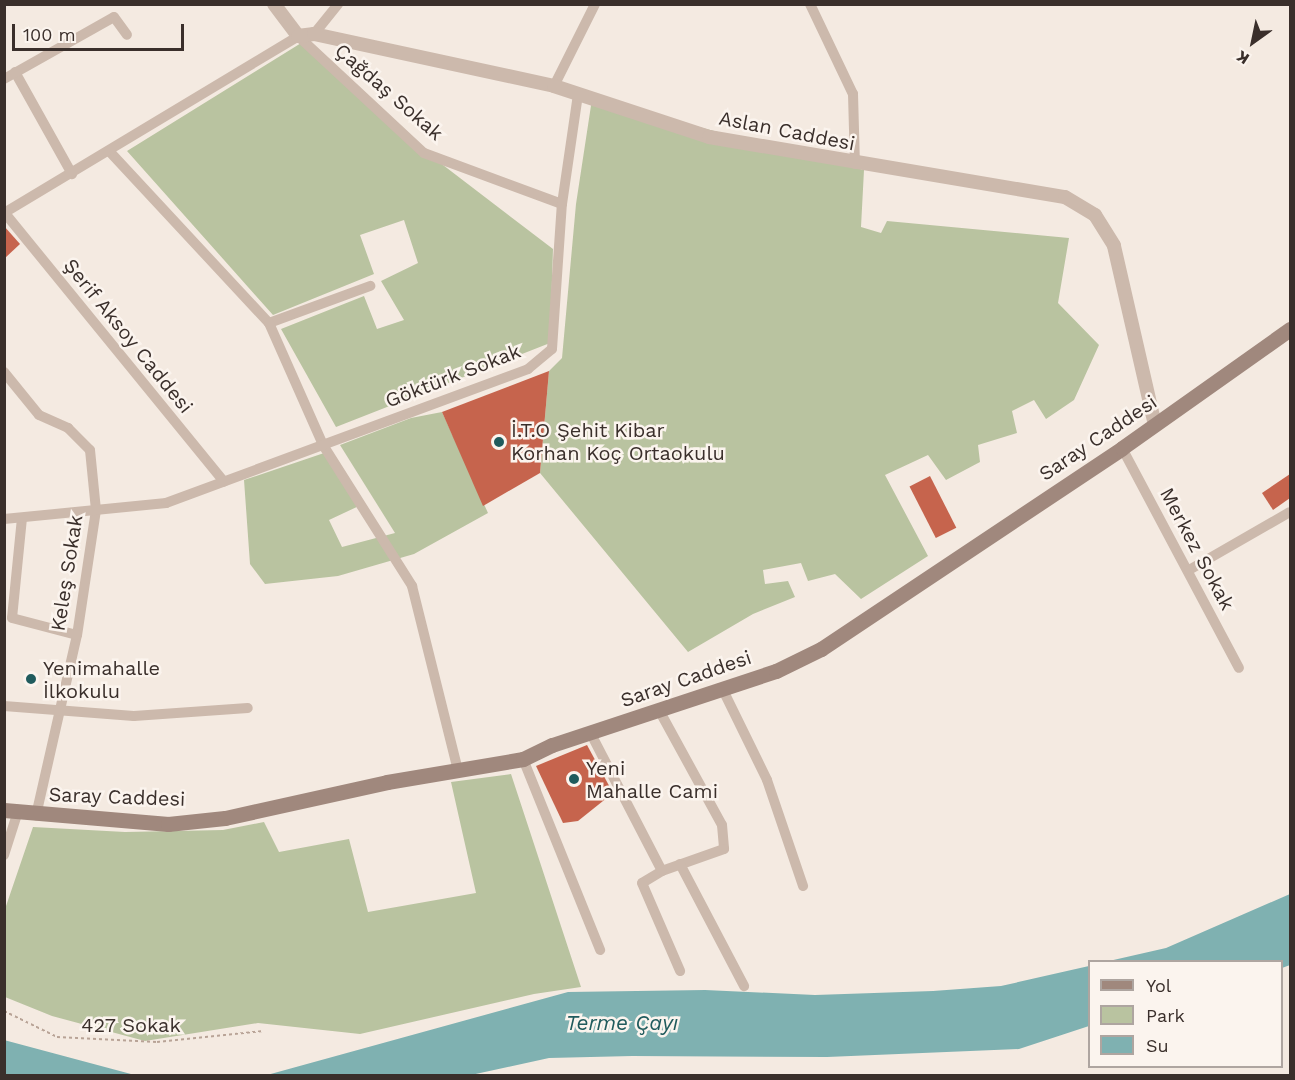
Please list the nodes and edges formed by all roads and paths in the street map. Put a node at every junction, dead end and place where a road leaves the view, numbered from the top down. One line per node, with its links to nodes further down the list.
1 (274, 4): 7 (street)
2 (338, 4): 5 (street)
3 (595, 4): 10 (street)
4 (810, 4): 13 (street)
5 (314, 34): 7 (street, Aslan Caddesi); 10 (street, Aslan Caddesi)
6 (127, 35): 8 (street)
7 (298, 36): 12 (street); 15 (street, Çağdaş Sokak)
8 (15, 72): 9 (street); 14 (street)
9 (4, 79)
10 (554, 86): 11 (street, Aslan Caddesi)
11 (578, 94): 13 (street, Aslan Caddesi); 15 (street, Göktürk Sokak)
12 (110, 152): 14 (street); 18 (street)
13 (855, 164): 21 (street, Aslan Caddesi)
14 (72, 174): 16 (street)
15 (562, 204): 22 (street, Göktürk Sokak)
16 (5, 212): 24 (street, Şerif Aksoy Caddesi)
17 (370, 286): 18 (street)
18 (269, 323): 22 (street)
19 (1290, 329): 21 (main road, Saray Caddesi)
20 (4, 372): 25 (street, Keleş Sokak)
21 (1155, 425): 23 (main road, Saray Caddesi)
22 (323, 445): 24 (street, Göktürk Sokak); 39 (street)
23 (1122, 448): 29 (street, Merkez Sokak); 32 (main road, Saray Caddesi)
24 (224, 482): 25 (street, Göktürk Sokak)
25 (96, 510): 27 (street, Göktürk Sokak); 30 (street, Keleş Sokak)
26 (1290, 512): 29 (street)
27 (22, 518): 28 (street, Göktürk Sokak); 30 (street)
28 (4, 519)
29 (1189, 570): 31 (street, Merkez Sokak)
30 (77, 635): 36 (street, Keleş Sokak)
31 (1239, 668)
32 (722, 688): 35 (main road, Saray Caddesi); 45 (street)
33 (4, 706): 36 (street)
34 (248, 708): 36 (street)
35 (659, 710): 37 (main road, Saray Caddesi); 43 (street)
36 (60, 711): 41 (street, Keleş Sokak)
37 (591, 734): 38 (main road, Saray Caddesi); 44 (street)
38 (523, 759): 39 (main road, Saray Caddesi); 46 (street)
39 (458, 771): 41 (main road, Saray Caddesi)
40 (11, 811): 41 (main road, Saray Caddesi); 42 (street)
41 (36, 815)
42 (4, 855)
43 (680, 864): 44 (street); 48 (street)
44 (662, 871): 47 (street)
45 (802, 886)
46 (600, 950)
47 (680, 971)
48 (744, 986)
49 (4, 1011): 50 (path, 427 Sokak)
50 (263, 1031)

